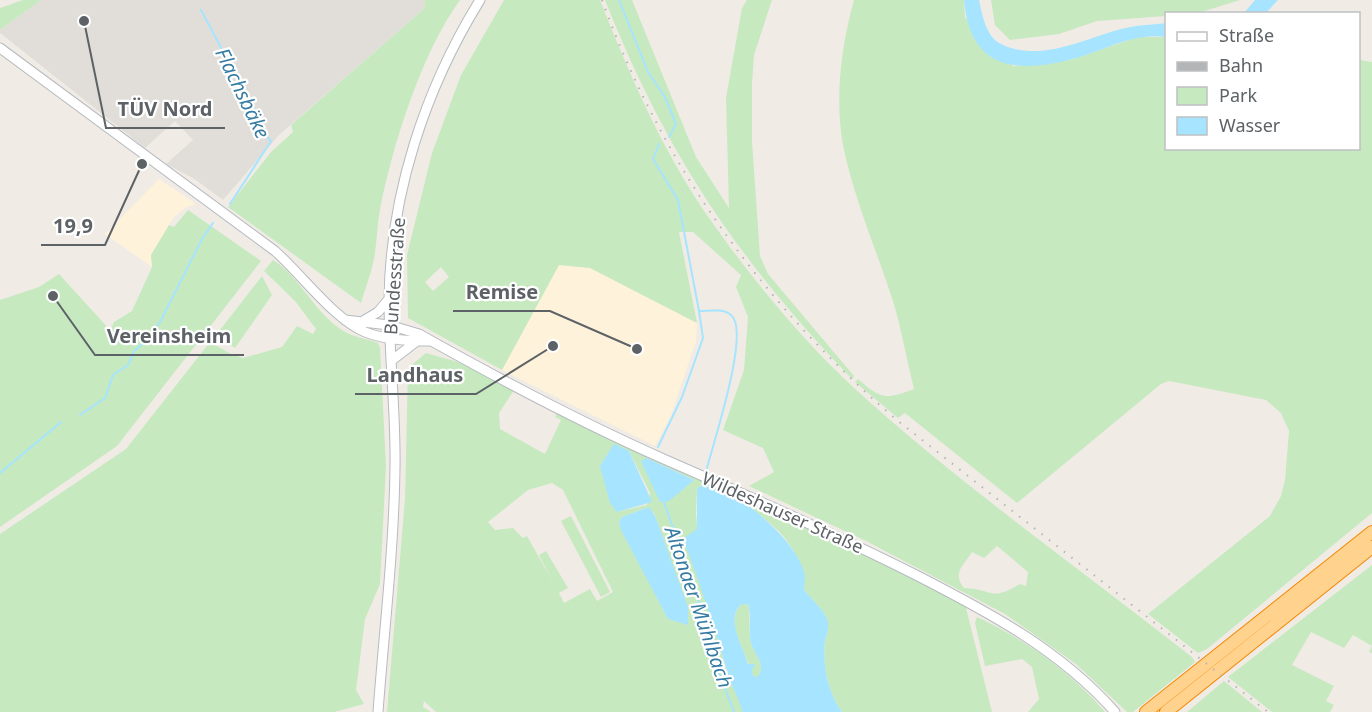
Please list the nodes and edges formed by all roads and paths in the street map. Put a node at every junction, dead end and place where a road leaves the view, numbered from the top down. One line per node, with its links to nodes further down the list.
1 (480, 0): 3 (main road, Bundesstraße)
2 (0, 48): 4 (main road, Wildeshauser Straße)
3 (389, 299): 5 (main road); 6 (main road, Bundesstraße)
4 (345, 320): 5 (main road, Wildeshauser Straße); 7 (main road, Wildeshauser Straße)
5 (363, 321): 6 (main road, Wildeshauser Straße)
6 (389, 325): 7 (main road, Bundesstraße); 9 (main road, Wildeshauser Straße)
7 (390, 338): 8 (main road, Wildeshauser Straße); 10 (main road, Bundesstraße)
8 (417, 341): 9 (main road, Wildeshauser Straße); 10 (main road)
9 (432, 341): 14 (main road, Wildeshauser Straße)
10 (391, 361): 13 (main road, Bundesstraße)
11 (1372, 532): 15 (highway)
12 (1372, 547): 16 (highway)
13 (378, 712)
14 (1115, 712)
15 (1146, 712)
16 (1166, 712)

